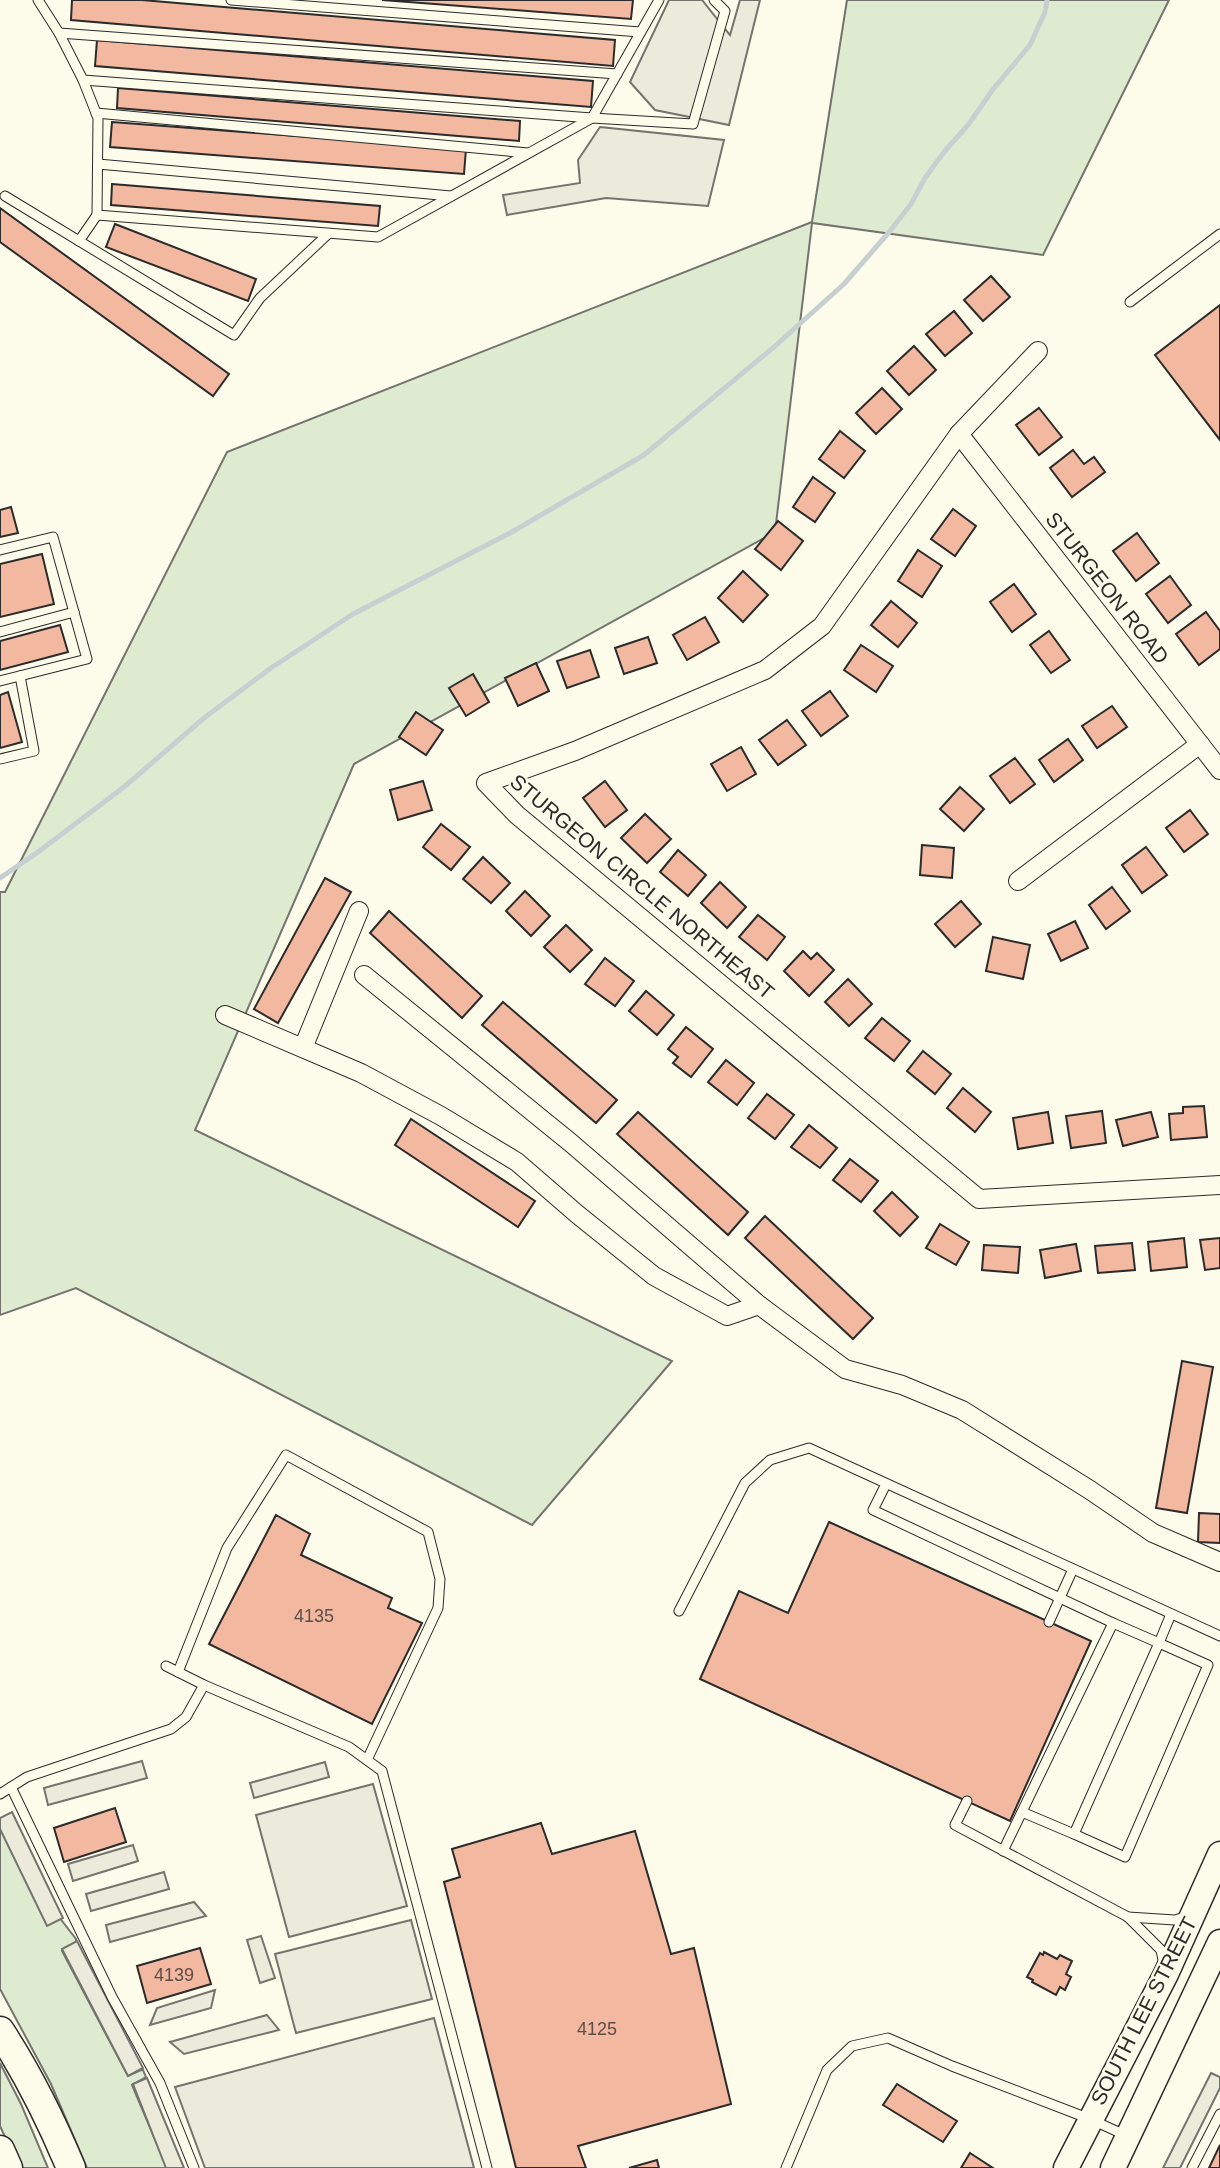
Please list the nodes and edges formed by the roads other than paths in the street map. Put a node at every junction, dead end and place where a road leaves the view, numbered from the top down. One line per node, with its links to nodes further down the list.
1 (38, 0): 6 (lane)
2 (231, 0): 5 (lane)
3 (659, 0): 5 (lane)
4 (714, 0): 10 (lane)
5 (640, 32): 7 (lane)
6 (60, 33): 7 (lane); 8 (lane)
7 (617, 74): 10 (lane)
8 (83, 80): 9 (lane); 10 (lane)
9 (96, 113): 11 (lane); 12 (lane)
10 (592, 118): 11 (lane)
11 (530, 153): 14 (lane)
12 (98, 164): 14 (lane); 15 (lane)
13 (5, 196): 18 (lane)
14 (453, 196): 16 (lane)
15 (97, 215): 16 (lane); 18 (lane)
16 (328, 233): 18 (lane)
17 (1220, 234): 19 (lane)
18 (79, 241)
19 (1129, 302)
20 (1038, 351): 21 (street, STURGEON CIRCLE NORTHEAST)
21 (958, 434): 27 (street, STURGEON ROAD); 35 (street, STURGEON CIRCLE NORTHEAST)
22 (0, 551): 23 (lane)
23 (74, 612): 24 (lane); 25 (lane)
24 (0, 632)
25 (20, 676): 26 (lane); 28 (lane)
26 (0, 681)
27 (1200, 744): 29 (street, STURGEON ROAD); 30 (street)
28 (0, 760)
29 (1220, 770)
30 (1018, 881)
31 (359, 911): 34 (street)
32 (364, 975): 36 (street)
33 (226, 1015): 34 (street)
34 (303, 1048): 36 (street)
35 (1220, 1185)
36 (759, 1305): 38 (street)
37 (886, 1484): 39 (lane); 40 (lane); 41 (lane)
38 (1220, 1562)
39 (1073, 1569): 40 (lane); 42 (lane)
40 (1060, 1598): 43 (lane); 44 (lane)
41 (679, 1611)
42 (1171, 1614): 45 (lane); 46 (lane)
43 (1049, 1622)
44 (1113, 1623): 46 (lane); 54 (lane)
45 (1220, 1636)
46 (1159, 1643): 55 (lane); 55 (lane)
47 (166, 1667): 48 (lane)
48 (178, 1672): 49 (lane); 50 (lane)
49 (204, 1685): 50 (lane); 51 (lane)
50 (366, 1760): 70 (lane)
51 (11, 1787): 52 (lane); 69 (lane)
52 (0, 1794)
53 (967, 1801): 56 (lane)
54 (1022, 1812): 55 (lane); 56 (lane)
55 (1074, 1834)
56 (1003, 1851): 59 (lane)
57 (1220, 1853): 58 (main road, SOUTH LEE STREET)
58 (1193, 1914): 59 (lane); 61 (main road, SOUTH LEE STREET)
59 (1128, 1917): 61 (lane)
60 (1220, 1942): 65 (main road, SOUTH LEE STREET)
61 (1166, 1974): 64 (main road, SOUTH LEE STREET)
62 (0, 2031): 68 (highway)
63 (1220, 2114): 74 (lane)
64 (1090, 2119): 65 (lane); 71 (lane); 72 (main road, SOUTH LEE STREET)
65 (1128, 2137): 73 (main road, SOUTH LEE STREET)
66 (0, 2150): 67 (highway)
67 (8, 2168)
68 (71, 2168)
69 (194, 2168)
70 (487, 2168)
71 (786, 2168)
72 (1066, 2168)
73 (1113, 2168)
74 (1192, 2168)

